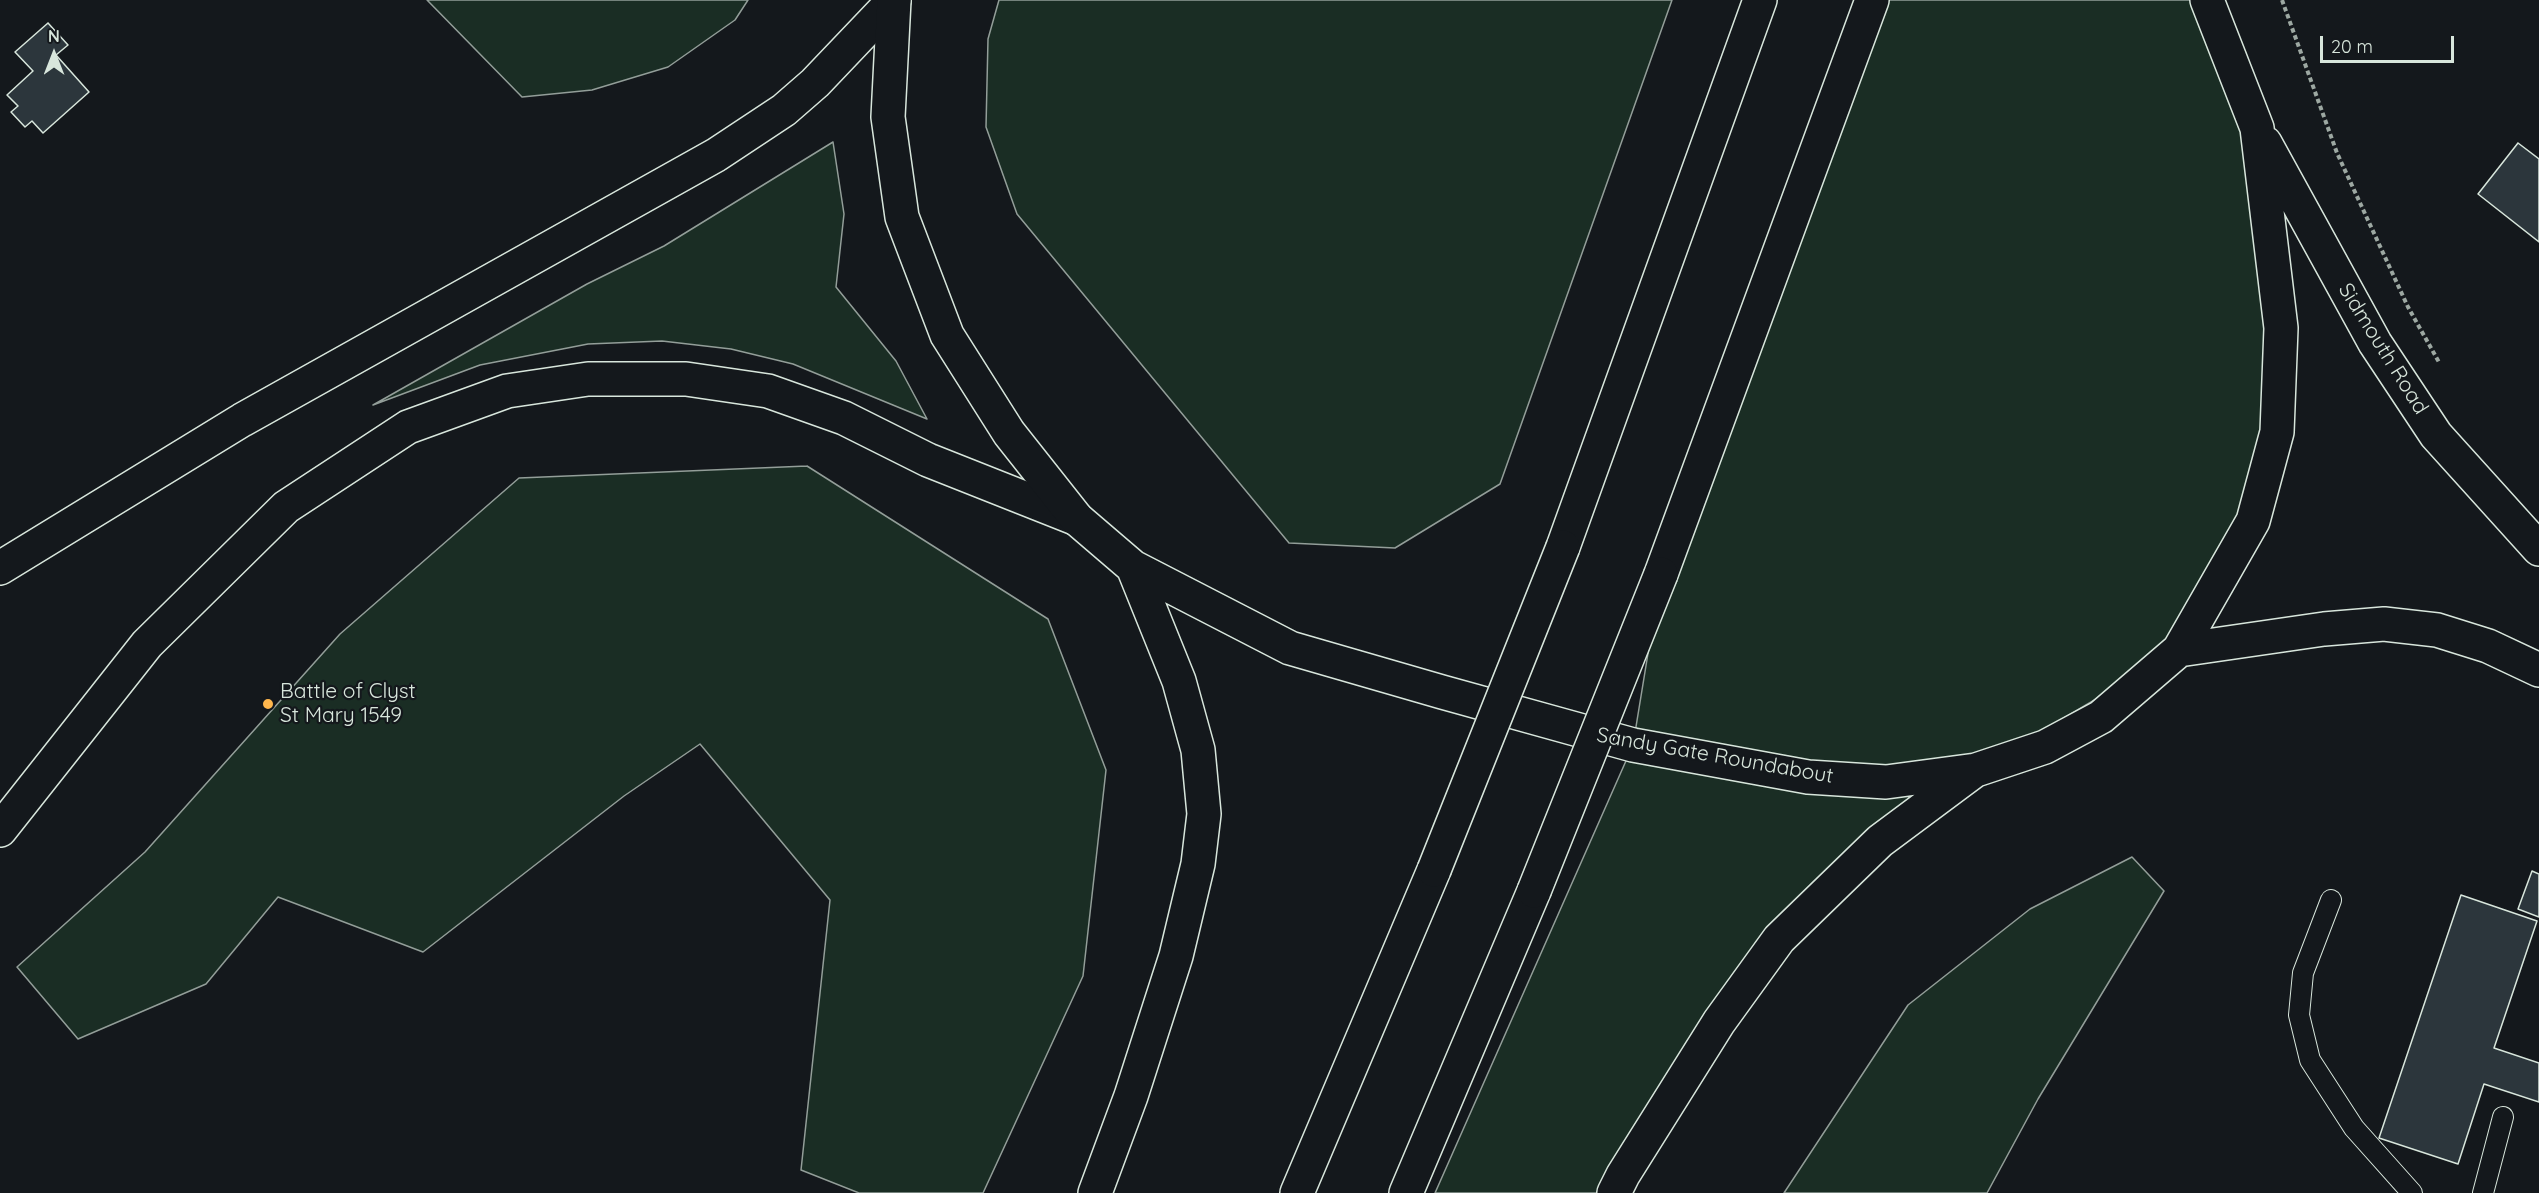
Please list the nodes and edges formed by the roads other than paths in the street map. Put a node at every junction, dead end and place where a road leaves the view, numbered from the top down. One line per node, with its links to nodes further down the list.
1 (894, 0): 6 (main road, Sandy Gate Roundabout); 9 (main road)
2 (1760, 0): 17 (main road, bridge)
3 (1872, 0): 18 (main road, bridge)
4 (2207, 0): 5 (main road, Sandy Gate Roundabout)
5 (2257, 128): 7 (main road, Sidmouth Road); 10 (main road, Sandy Gate Roundabout)
6 (1077, 519): 8 (main road, Sandy Gate Roundabout); 13 (main road)
7 (2539, 549)
8 (1133, 567): 12 (main road, Sandy Gate Roundabout); 16 (main road)
9 (0, 568)
10 (2179, 650): 11 (main road); 12 (main road, Sandy Gate Roundabout)
11 (2539, 670)
12 (1976, 770): 19 (main road)
13 (0, 830)
14 (2331, 900): 20 (lane)
15 (2504, 1117): 21 (lane)
16 (1095, 1193)
17 (1297, 1193)
18 (1406, 1193)
19 (1614, 1193)
20 (2412, 1193)
21 (2483, 1193)

